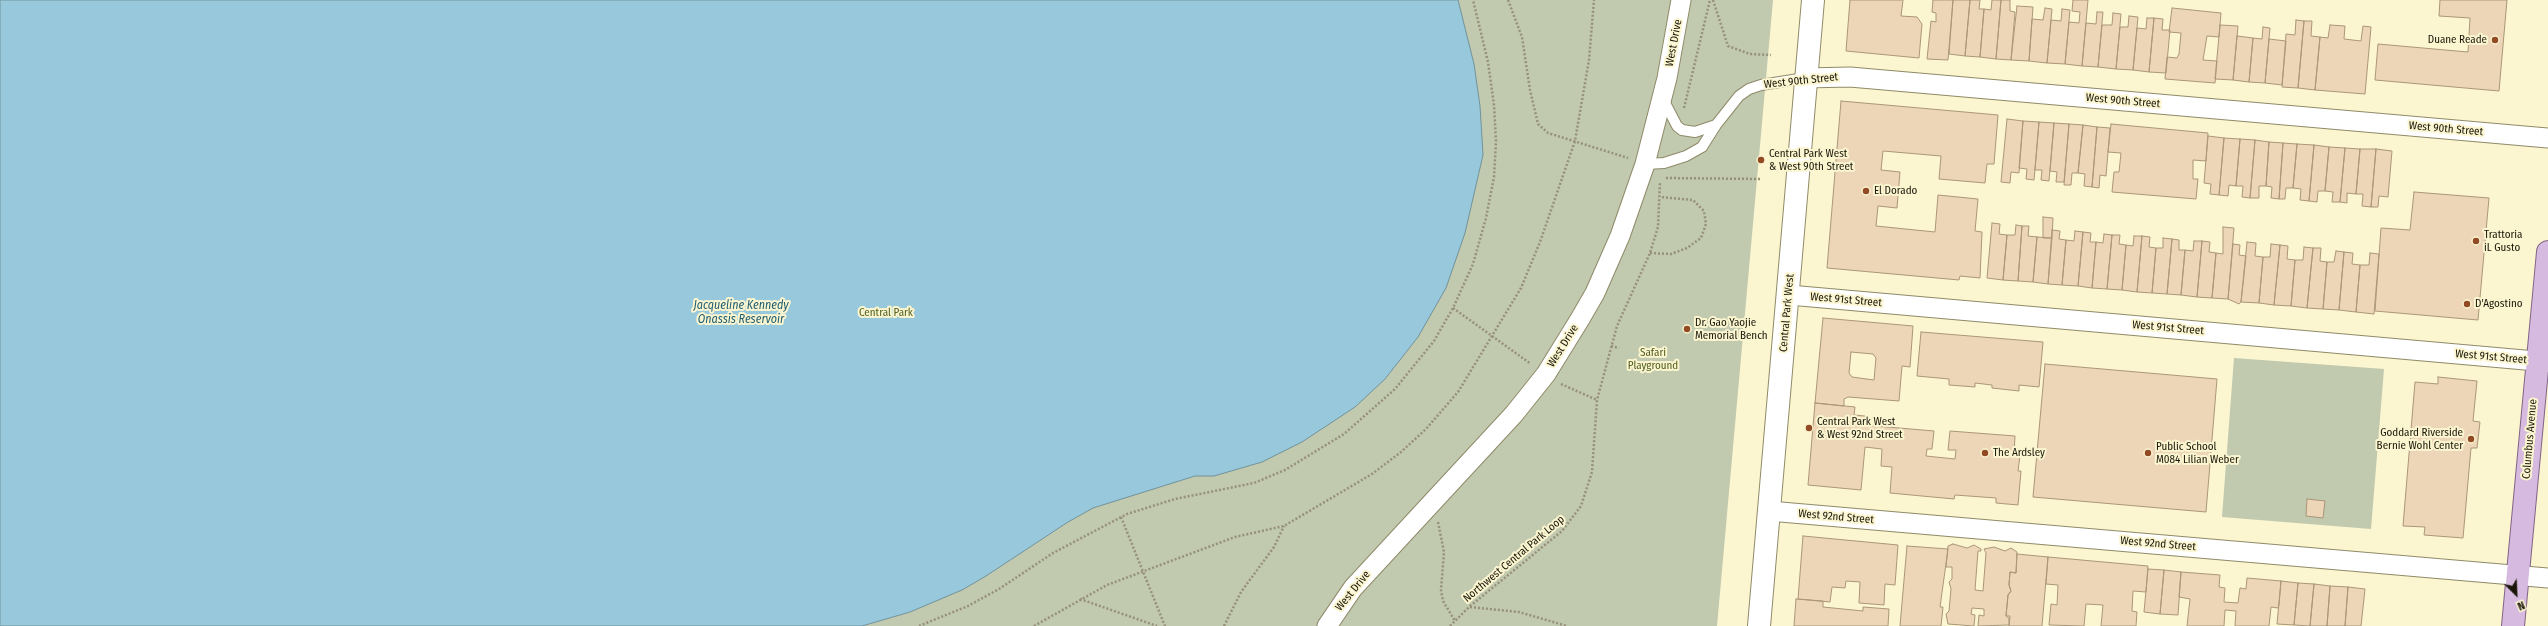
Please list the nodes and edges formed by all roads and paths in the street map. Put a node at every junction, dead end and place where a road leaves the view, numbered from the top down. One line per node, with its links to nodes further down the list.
1 (1472, 0): 20 (path)
2 (1508, 0): 13 (path)
3 (1594, 0): 13 (path)
4 (1681, 0): 9 (street, West Drive)
5 (1712, 0): 7 (path); 10 (path)
6 (1812, 0): 8 (main road, Central Park West)
7 (1771, 55)
8 (1805, 78): 11 (lane, West 90th Street); 12 (street, West 90th Street); 19 (main road, Central Park West)
9 (1662, 97): 11 (lane); 14 (street, West Drive)
10 (1683, 110)
11 (1716, 125): 14 (lane, West 90th Street)
12 (2548, 138)
13 (1575, 141): 14 (path); 21 (path)
14 (1638, 162): 28 (street, West Drive)
15 (1760, 179): 16 (path, Northwest Central Park Loop)
16 (1660, 197): 18 (path, Northwest Central Park Loop); 18 (path)
17 (2548, 252): 24 (main road, Columbus Avenue)
18 (1650, 253): 22 (path, Northwest Central Park Loop)
19 (1789, 295): 24 (street, West 91st Street); 29 (main road, Central Park West)
20 (1454, 308): 21 (path); 30 (path)
21 (1492, 335): 25 (path); 31 (path)
22 (1611, 346): 23 (path); 27 (path, Northwest Central Park Loop)
23 (1619, 348)
24 (2543, 361): 33 (main road, Columbus Avenue)
25 (1534, 366)
26 (1560, 383): 27 (path)
27 (1597, 400): 36 (path, Northwest Central Park Loop)
28 (1429, 506): 37 (path); 43 (street, West Drive)
29 (1769, 511): 33 (street, West 92nd Street); 46 (main road, Central Park West)
30 (1121, 517): 32 (path); 38 (path)
31 (1284, 526): 32 (path); 42 (path)
32 (1143, 570): 35 (path); 41 (path)
33 (2518, 576): 34 (street, West 92nd Street); 47 (main road, Columbus Avenue)
34 (2548, 578)
35 (1079, 599): 39 (path); 40 (path)
36 (1470, 607): 37 (path, Northwest Central Park Loop); 45 (path)
37 (1455, 621): 44 (path, Northwest Central Park Loop)
38 (920, 626)
39 (1034, 626)
40 (1157, 626)
41 (1165, 626)
42 (1224, 626)
43 (1327, 626)
44 (1450, 626)
45 (1567, 626)
46 (1759, 626)
47 (2514, 626)

